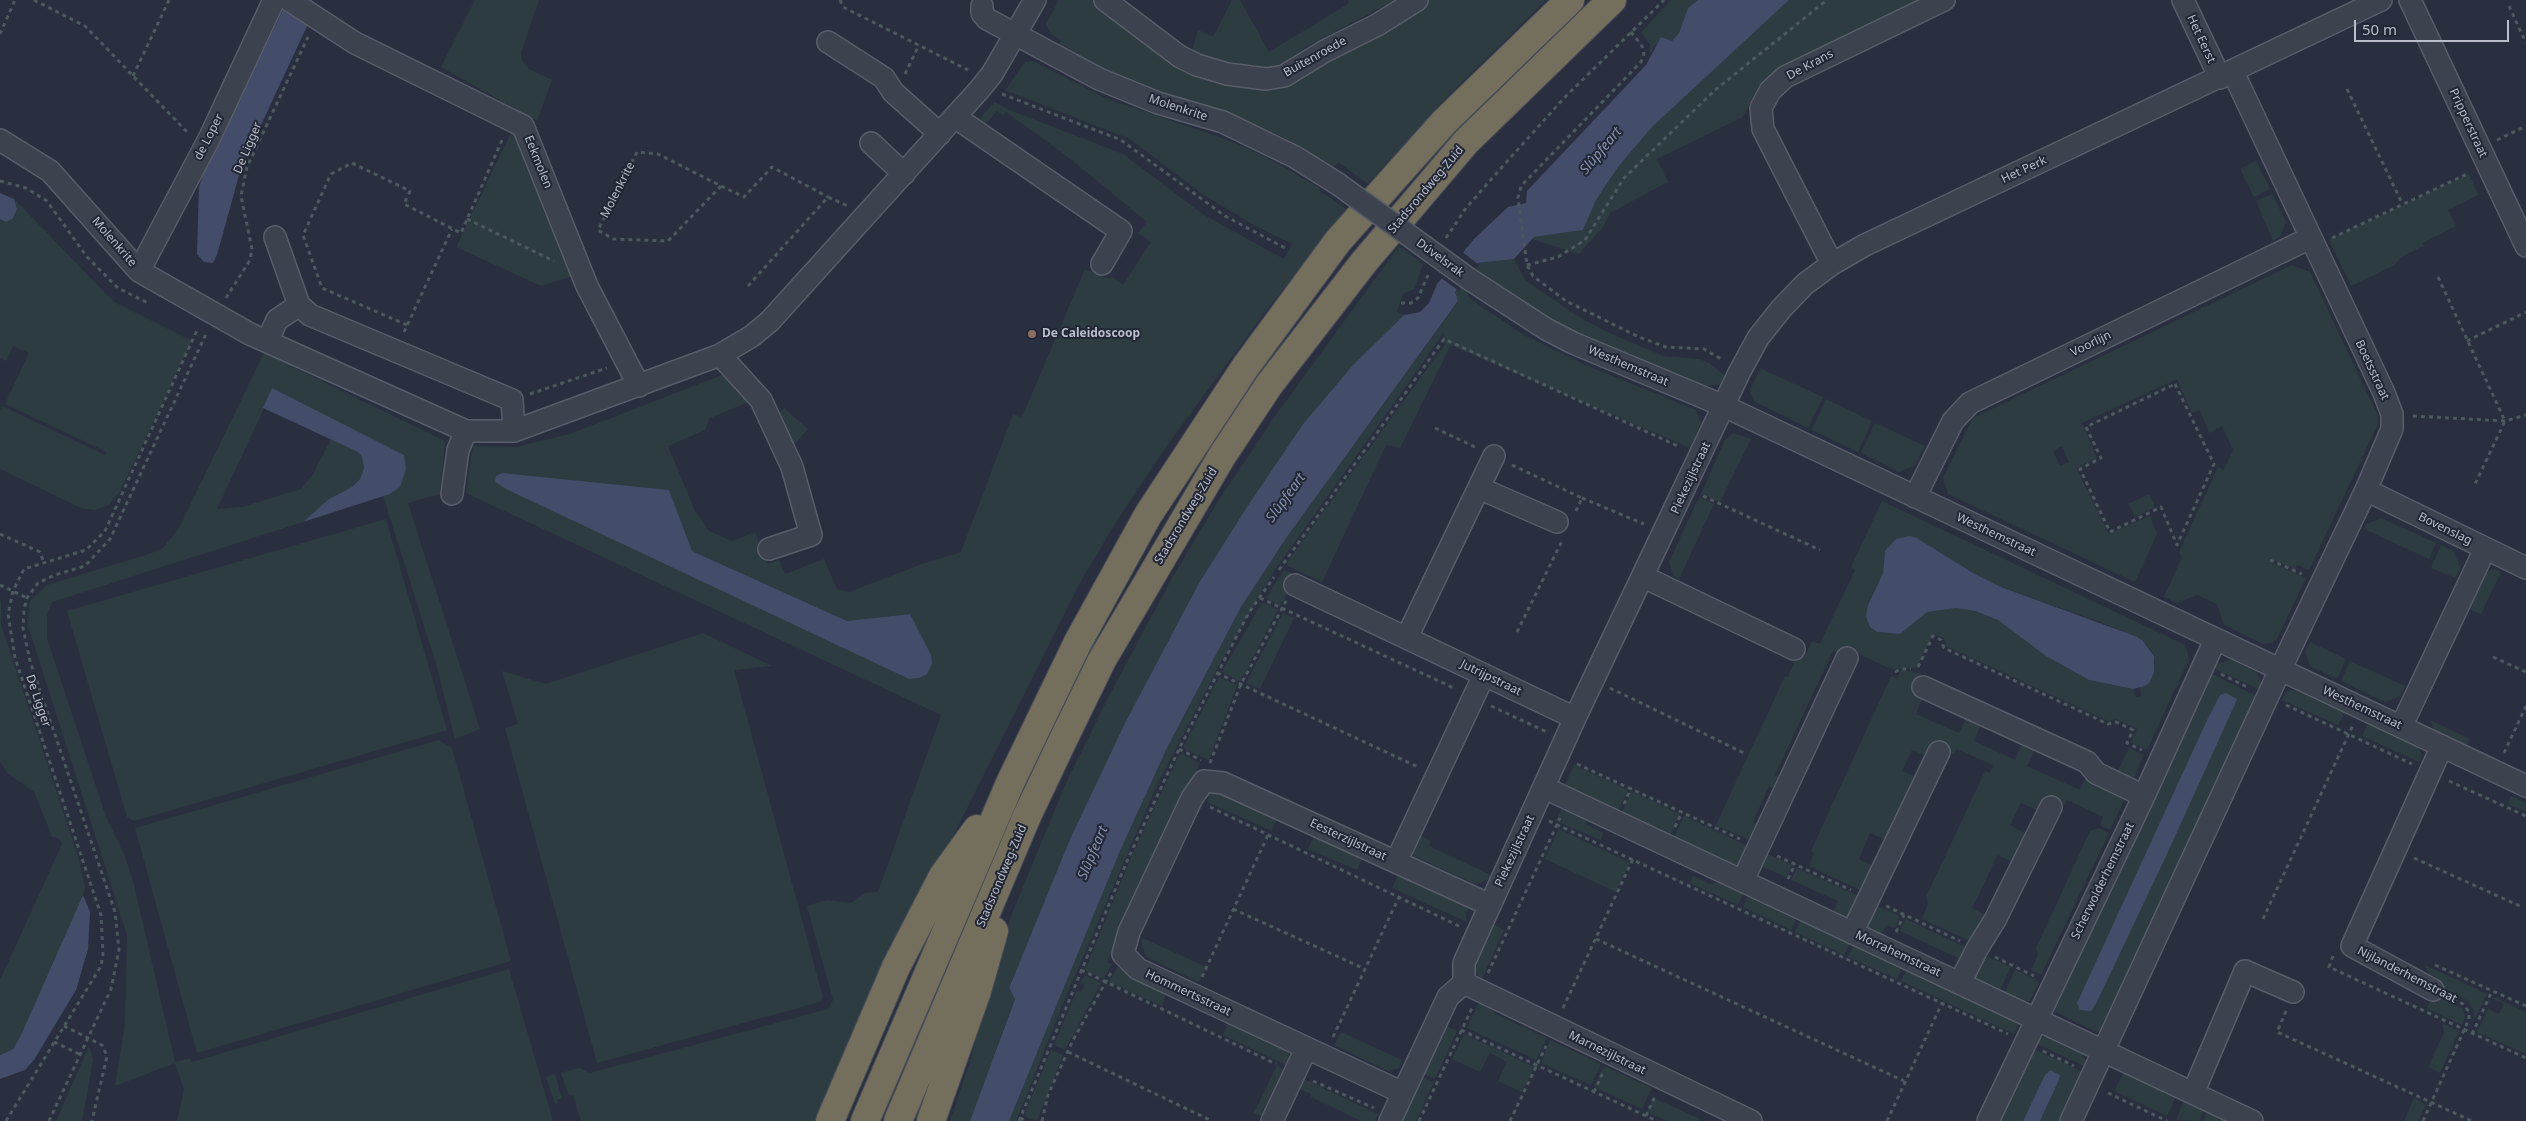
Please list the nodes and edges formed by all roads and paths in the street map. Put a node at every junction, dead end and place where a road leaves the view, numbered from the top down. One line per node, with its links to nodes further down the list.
1 (15, 0): 23 (path)
2 (34, 0): 28 (path)
3 (169, 0): 28 (path)
4 (274, 0): 38 (street, de Loper)
5 (289, 0): 20 (street, Eekmolen)
6 (840, 0): 26 (path)
7 (1035, 0): 22 (street, Molenkrite)
8 (1105, 0): 9 (street, Buitenroede)
9 (1418, 0)
10 (1570, 0): 138 (highway)
11 (1612, 0): 146 (highway, Stadsrondweg-Zuid)
12 (1664, 0): 21 (path)
13 (1827, 0): 55 (path)
14 (1944, 0): 54 (street, De Krans)
15 (2183, 0): 27 (street, Het Eerst)
16 (2381, 0): 27 (street, Het Perk)
17 (2410, 0): 39 (street, Pripperstraat)
18 (982, 6): 22 (street)
19 (2509, 6): 25 (path)
20 (317, 17): 33 (street, Eekmolen); 65 (path, De Ligger)
21 (1630, 32): 50 (path); 55 (path)
22 (1017, 33): 29 (street, Molenkrite); 41 (street, Molenkrite)
23 (0, 34)
24 (828, 42): 31 (street)
25 (2526, 43)
26 (919, 46): 29 (path); 31 (path)
27 (2226, 75): 49 (street, Boetsstraat); 54 (street, Het Perk)
28 (133, 76): 38 (path)
29 (986, 82): 32 (street, Molenkrite); 52 (path)
30 (2347, 89): 44 (path)
31 (893, 92): 35 (street)
32 (955, 116): 35 (street, Molenkrite); 53 (street)
33 (511, 120): 46 (path); 58 (street, Eekmolen)
34 (2526, 126): 39 (path)
35 (940, 134): 40 (street, Molenkrite)
36 (0, 140): 57 (street, Molenkrite)
37 (871, 143): 40 (street)
38 (204, 149): 57 (street, de Loper)
39 (2484, 157): 44 (path); 51 (street, Pripperstraat)
40 (904, 174): 45 (street, Molenkrite)
41 (1338, 184): 60 (street, Dúvelsrak, bridge)
42 (720, 186): 42 (path, Molenkrite); 43 (path, Molenkrite)
43 (828, 197): 45 (path, Molenkrite); 61 (path)
44 (2402, 203): 49 (path)
45 (866, 217): 71 (street, Molenkrite)
46 (467, 219): 47 (path); 58 (path)
47 (452, 229): 66 (path); 66 (path)
48 (275, 237): 63 (street)
49 (2312, 242): 77 (street, Boetsstraat); 89 (street, Voorlijn)
50 (1443, 244)
51 (2526, 246)
52 (1287, 249)
53 (1102, 264)
54 (1832, 264): 73 (street, Het Perk)
55 (1527, 265): 73 (path)
56 (1431, 269): 62 (path)
57 (139, 272): 65 (street, Molenkrite)
58 (582, 275): 72 (street, Eekmolen)
59 (2438, 277): 69 (path)
60 (1469, 279): 76 (street, Westhemstraat)
61 (748, 286)
62 (1401, 303)
63 (299, 305): 68 (street); 70 (street)
64 (2526, 312): 69 (path)
65 (216, 314): 68 (street, Molenkrite); 106 (path, De Ligger)
66 (407, 325): 70 (path)
67 (198, 327): 99 (path, De Ligger)
68 (268, 340): 80 (street, Molenkrite)
69 (2467, 341): 79 (path)
70 (396, 351): 75 (street)
71 (720, 355): 74 (street, Molenkrite); 95 (street)
72 (626, 362): 74 (street, Eekmolen); 75 (path)
73 (1740, 373): 76 (street, Het Perk)
74 (639, 386): 81 (street, Molenkrite)
75 (512, 400): 81 (street)
76 (1724, 406): 83 (street, Piekezijlstraat); 89 (street, Westhemstraat)
77 (2392, 414): 79 (path); 87 (street, Boetsstraat)
78 (2526, 415): 79 (path)
79 (2505, 421): 84 (path)
80 (466, 431): 81 (street, Molenkrite); 88 (street)
81 (514, 431)
82 (1494, 456): 85 (street)
83 (1701, 457): 86 (street, Piekezijlstraat); 107 (path)
84 (2475, 484)
85 (1479, 488): 91 (street); 109 (street)
86 (1686, 488): 93 (street, Piekezijlstraat); 97 (path)
87 (2366, 490): 96 (street, Bovenslag); 102 (street, Boetsstraat)
88 (452, 494)
89 (1915, 497): 110 (street, Westhemstraat)
90 (1582, 498): 93 (path)
91 (1557, 522)
92 (0, 534): 99 (path)
93 (1665, 534): 101 (street, Piekezijlstraat)
94 (2177, 545): 94 (path)
95 (769, 549)
96 (2485, 549): 100 (street, Bovenslag); 128 (street)
97 (1820, 550)
98 (2270, 560): 102 (path)
99 (44, 563): 105 (path, De Ligger)
100 (2526, 568)
101 (1644, 577): 111 (street); 121 (street, Piekezijlstraat)
102 (2321, 582): 115 (street, Boetsstraat)
103 (1295, 584): 108 (path); 109 (street, Jutrijpstraat)
104 (0, 585): 105 (path)
105 (13, 591): 106 (path); 181 (path, De Ligger)
106 (27, 598): 186 (path, De Ligger)
107 (1260, 598): 108 (path); 118 (path)
108 (1282, 609): 122 (path); 124 (path)
109 (1407, 637): 119 (street, Jutrijpstraat)
110 (2215, 640): 114 (street, Scherwolderhemstraat); 115 (street, Westhemstraat)
111 (1794, 649)
112 (2493, 657): 117 (path)
113 (1846, 658): 150 (street)
114 (2203, 666): 123 (path); 134 (street, Scherwolderhemstraat)
115 (2280, 670): 123 (street); 126 (street, Westhemstraat)
116 (1895, 672): 120 (path)
117 (2526, 672)
118 (1217, 673): 122 (path); 167 (path)
119 (1484, 675): 124 (street); 127 (street, Jutrijpstraat)
120 (1920, 678): 134 (path); 142 (street)
121 (1594, 680): 127 (street, Piekezijlstraat); 133 (path)
122 (1241, 684): 137 (path); 139 (path)
123 (2267, 696): 129 (path); 189 (street)
124 (1474, 697): 131 (path); 137 (street)
125 (2526, 706): 135 (path)
126 (2360, 709): 128 (street, Westhemstraat); 129 (path)
127 (1575, 718): 131 (street, Piekezijlstraat)
128 (2401, 727): 130 (street, Westhemstraat)
129 (2349, 734): 136 (path); 160 (path)
130 (2442, 746): 135 (street, Westhemstraat); 136 (street, Nijlanderhemstraat)
131 (1562, 748): 141 (street, Piekezijlstraat); 150 (path)
132 (1939, 752): 156 (street)
133 (1744, 753)
134 (2160, 759): 142 (street, Scherwolderhemstraat)
135 (2495, 772): 140 (street, Westhemstraat)
136 (2430, 773): 147 (path); 151 (street, Nijlanderhemstraat)
137 (1437, 776): 153 (street)
138 (1011, 781): 208 (highway); 209 (highway)
139 (1201, 783): 149 (path); 153 (street, Eesterzijlstraat); 165 (street)
140 (2526, 786)
141 (1545, 788): 143 (street, Morrahemstraat); 145 (street, Piekezijlstraat)
142 (2144, 796): 171 (street, Scherwolderhemstraat)
143 (1569, 799): 148 (path); 154 (street, Morrahemstraat)
144 (2051, 807): 164 (street)
145 (1533, 813): 148 (path); 157 (street, Piekezijlstraat)
146 (1027, 816): 210 (highway, Stadsrondweg-Zuid); 211 (highway)
147 (2526, 816)
148 (1557, 825): 152 (path); 172 (path)
149 (1268, 835): 155 (path); 159 (path)
150 (1758, 847): 154 (street); 156 (path)
151 (2395, 850): 158 (path); 173 (street, Nijlanderhemstraat)
152 (1633, 860): 163 (path); 177 (path)
153 (1396, 862): 157 (street, Eesterzijlstraat)
154 (1743, 880): 161 (street, Morrahemstraat)
155 (1399, 897): 162 (path); 168 (path)
156 (1868, 898): 161 (street); 164 (path)
157 (1490, 905): 162 (street, Piekezijlstraat)
158 (2520, 906)
159 (1233, 910): 168 (path); 176 (path)
160 (2263, 919)
161 (1852, 933): 170 (street, Morrahemstraat)
162 (1477, 934): 172 (street, Piekezijlstraat)
163 (1596, 939): 182 (path); 197 (path)
164 (1977, 948): 170 (street); 171 (path)
165 (1123, 954): 169 (path); 176 (street, Hommertsstraat)
166 (2430, 963): 174 (path)
167 (1081, 970): 169 (path); 203 (path)
168 (1365, 970): 191 (path)
169 (1104, 981): 190 (path); 195 (path)
170 (1960, 983): 180 (street, Morrahemstraat)
171 (2053, 984): 180 (street, Scherwolderhemstraat)
172 (1472, 987): 179 (street); 182 (street, Marnezijlstraat); 183 (path)
173 (2433, 990): 184 (path, Nijlanderhemstraat)
174 (2492, 991): 178 (path); 185 (path)
175 (2293, 992): 199 (street); 202 (path)
176 (1193, 995): 191 (street, Hommertsstraat)
177 (1942, 1003): 188 (path); 197 (path)
178 (2526, 1006)
179 (1438, 1019): 183 (path); 198 (street)
180 (2037, 1019): 188 (street, Scherwolderhemstraat); 189 (street, Morrahemstraat)
181 (64, 1026): 186 (path); 187 (path, De Ligger)
182 (1554, 1028): 219 (street, Marnezijlstraat)
183 (1461, 1030): 194 (path); 216 (path)
184 (2464, 1030): 185 (path); 202 (path, Nijlanderhemstraat)
185 (2472, 1034): 193 (path)
186 (90, 1037): 192 (path, De Ligger); 207 (path)
187 (54, 1042): 192 (path); 205 (path, De Ligger)
188 (2026, 1042): 196 (path); 221 (street, Scherwolderhemstraat)
189 (2103, 1051): 196 (street); 199 (street, Morrahemstraat)
190 (1068, 1052): 213 (path); 214 (path)
191 (1315, 1053): 195 (street); 198 (street, Hommertsstraat)
192 (81, 1055): 206 (path, De Ligger)
193 (2526, 1058)
194 (1537, 1066): 217 (path); 218 (path)
195 (1295, 1073): 204 (path); 215 (street)
196 (2092, 1075): 200 (path); 222 (street)
197 (1904, 1081): 220 (path)
198 (1403, 1092): 204 (street)
199 (2193, 1093): 224 (street, Morrahemstraat)
200 (2108, 1094): 201 (path); 223 (path)
201 (2106, 1100)
202 (2432, 1103): 225 (path, Nijlanderhemstraat); 226 (path)
203 (1020, 1119): 212 (path)
204 (1391, 1119)
205 (6, 1121)
206 (48, 1121)
207 (92, 1121)
208 (830, 1121)
209 (865, 1121)
210 (898, 1121)
211 (931, 1121)
212 (1027, 1121)
213 (1042, 1121)
214 (1212, 1121)
215 (1272, 1121)
216 (1419, 1121)
217 (1510, 1121)
218 (1657, 1121)
219 (1751, 1121)
220 (1886, 1121)
221 (1988, 1121)
222 (2071, 1121)
223 (2167, 1121)
224 (2252, 1121)
225 (2423, 1121)
226 (2472, 1121)

